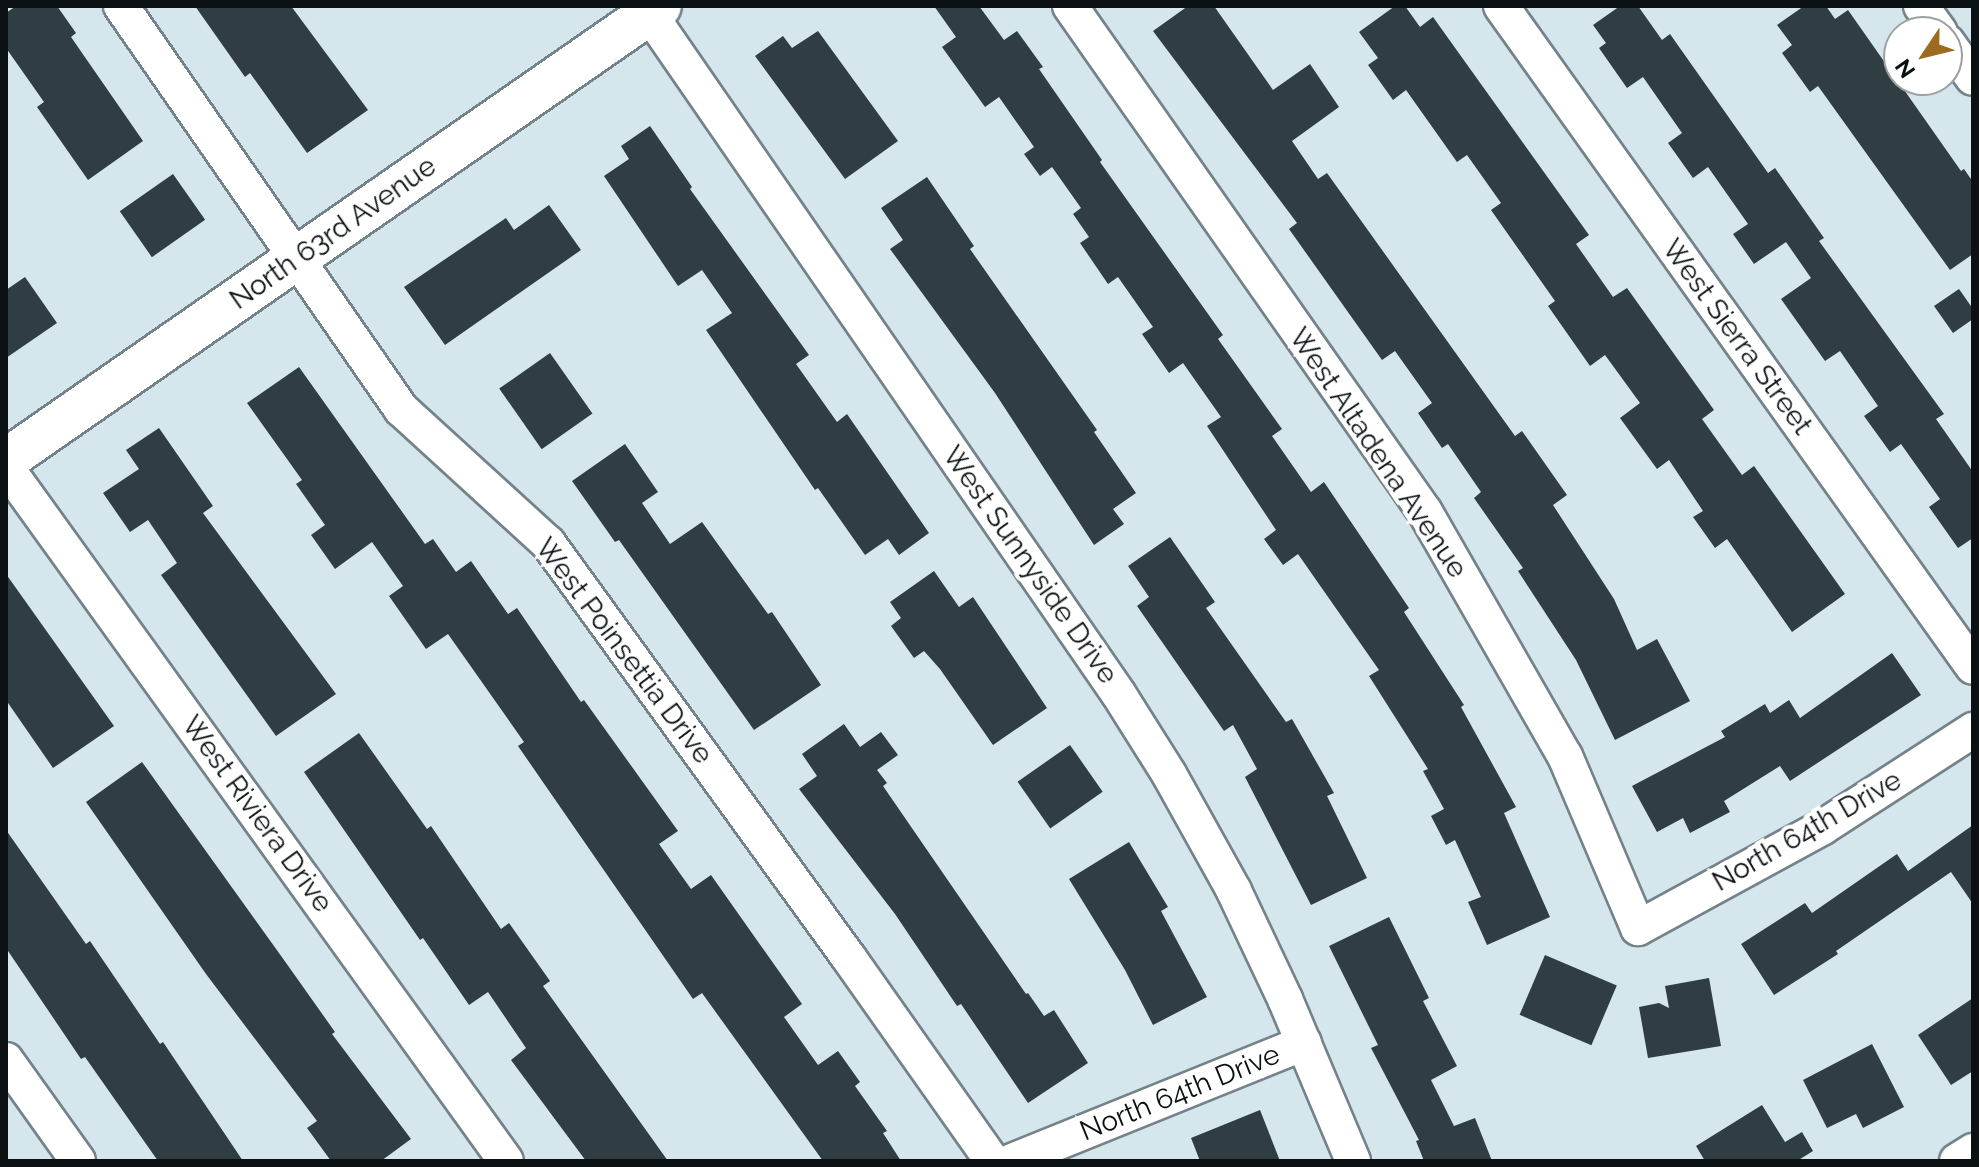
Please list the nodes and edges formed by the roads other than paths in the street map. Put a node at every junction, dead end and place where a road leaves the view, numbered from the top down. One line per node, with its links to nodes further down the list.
1 (121, 6): 5 (street, West Poinsettia Drive)
2 (1070, 6): 10 (street, West Altadena Avenue)
3 (1501, 6): 8 (street, West Sierra Street)
4 (651, 8): 5 (street, North 63rd Avenue); 11 (street, West Sunnyside Drive)
5 (294, 260): 6 (street, North 63rd Avenue); 16 (street, West Poinsettia Drive)
6 (6, 460)
7 (6, 467): 15 (street, West Riviera Drive)
8 (1973, 667)
9 (1973, 730): 10 (street, North 64th Drive)
10 (1638, 928)
11 (1304, 1043): 17 (street, North 64th Drive); 18 (street, West Sunnyside Drive)
12 (6, 1060): 14 (street)
13 (1973, 1151): 19 (street)
14 (78, 1161)
15 (506, 1161)
16 (992, 1161)
17 (1012, 1161)
18 (1353, 1161)
19 (1957, 1161)

